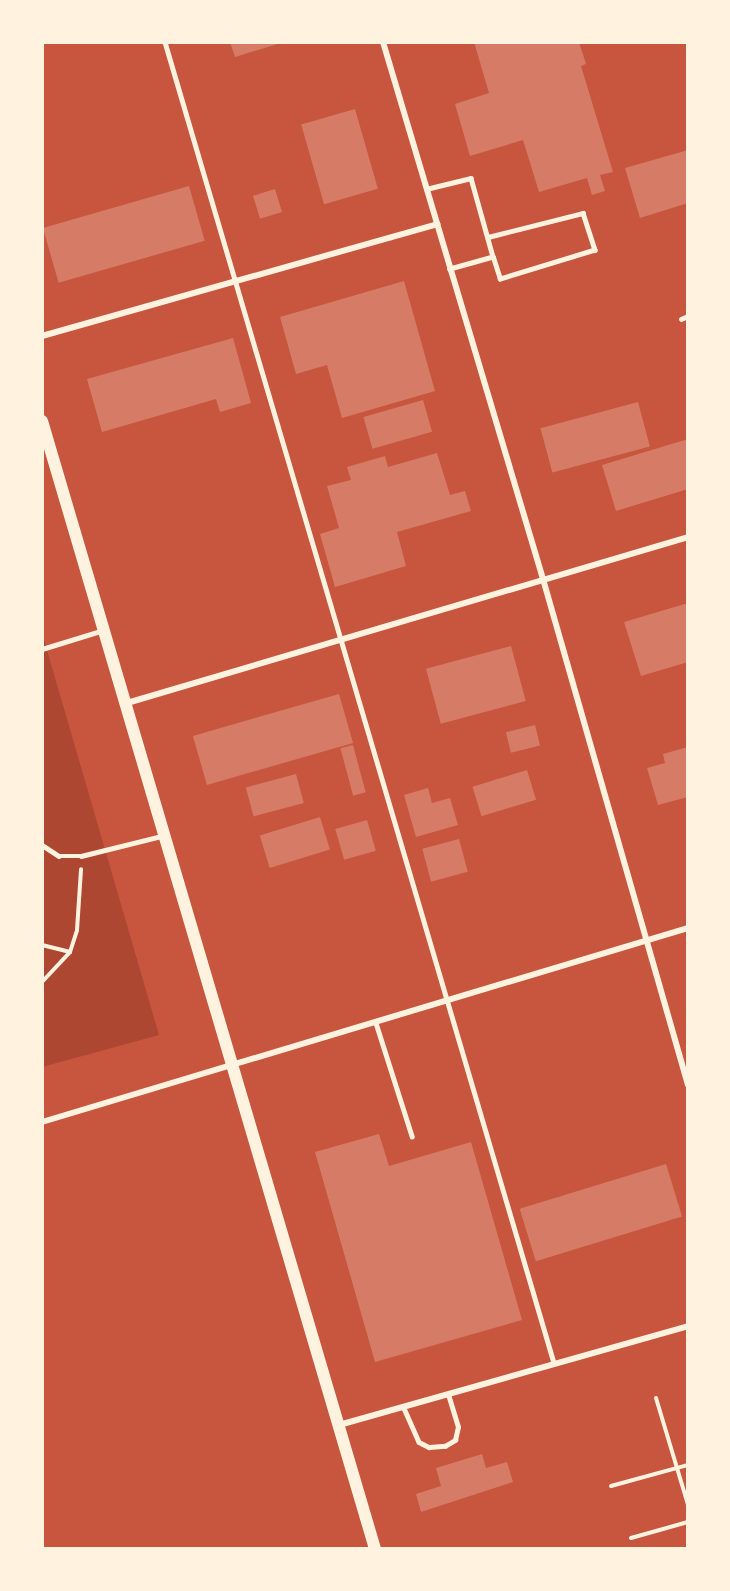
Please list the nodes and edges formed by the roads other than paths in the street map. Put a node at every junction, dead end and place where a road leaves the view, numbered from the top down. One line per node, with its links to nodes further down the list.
1 (165, 42): 8 (lane)
2 (383, 42): 3 (street)
3 (426, 189): 4 (street); 5 (lane)
4 (437, 224): 7 (street); 8 (street)
5 (488, 237): 6 (lane); 6 (lane)
6 (493, 257): 7 (lane)
7 (450, 269): 14 (street)
8 (236, 280): 11 (street); 16 (lane)
9 (688, 316): 10 (lane)
10 (681, 319)
11 (42, 336)
12 (42, 421): 15 (main road)
13 (688, 537): 14 (street)
14 (543, 579): 16 (street); 22 (street)
15 (104, 631): 17 (lane); 18 (main road)
16 (342, 639): 18 (street); 23 (lane)
17 (42, 649)
18 (127, 704): 19 (main road)
19 (164, 835): 20 (lane); 25 (main road)
20 (42, 845)
21 (688, 928): 22 (street)
22 (646, 940): 23 (street); 26 (street)
23 (447, 1001): 24 (street); 30 (lane)
24 (376, 1023): 25 (street); 28 (lane)
25 (231, 1066): 27 (street); 33 (main road)
26 (688, 1085)
27 (42, 1122)
28 (412, 1136)
29 (688, 1326): 30 (street)
30 (554, 1363): 31 (street)
31 (448, 1394): 32 (street); 32 (lane)
32 (404, 1406): 33 (street)
33 (339, 1425): 34 (main road)
34 (375, 1549)

